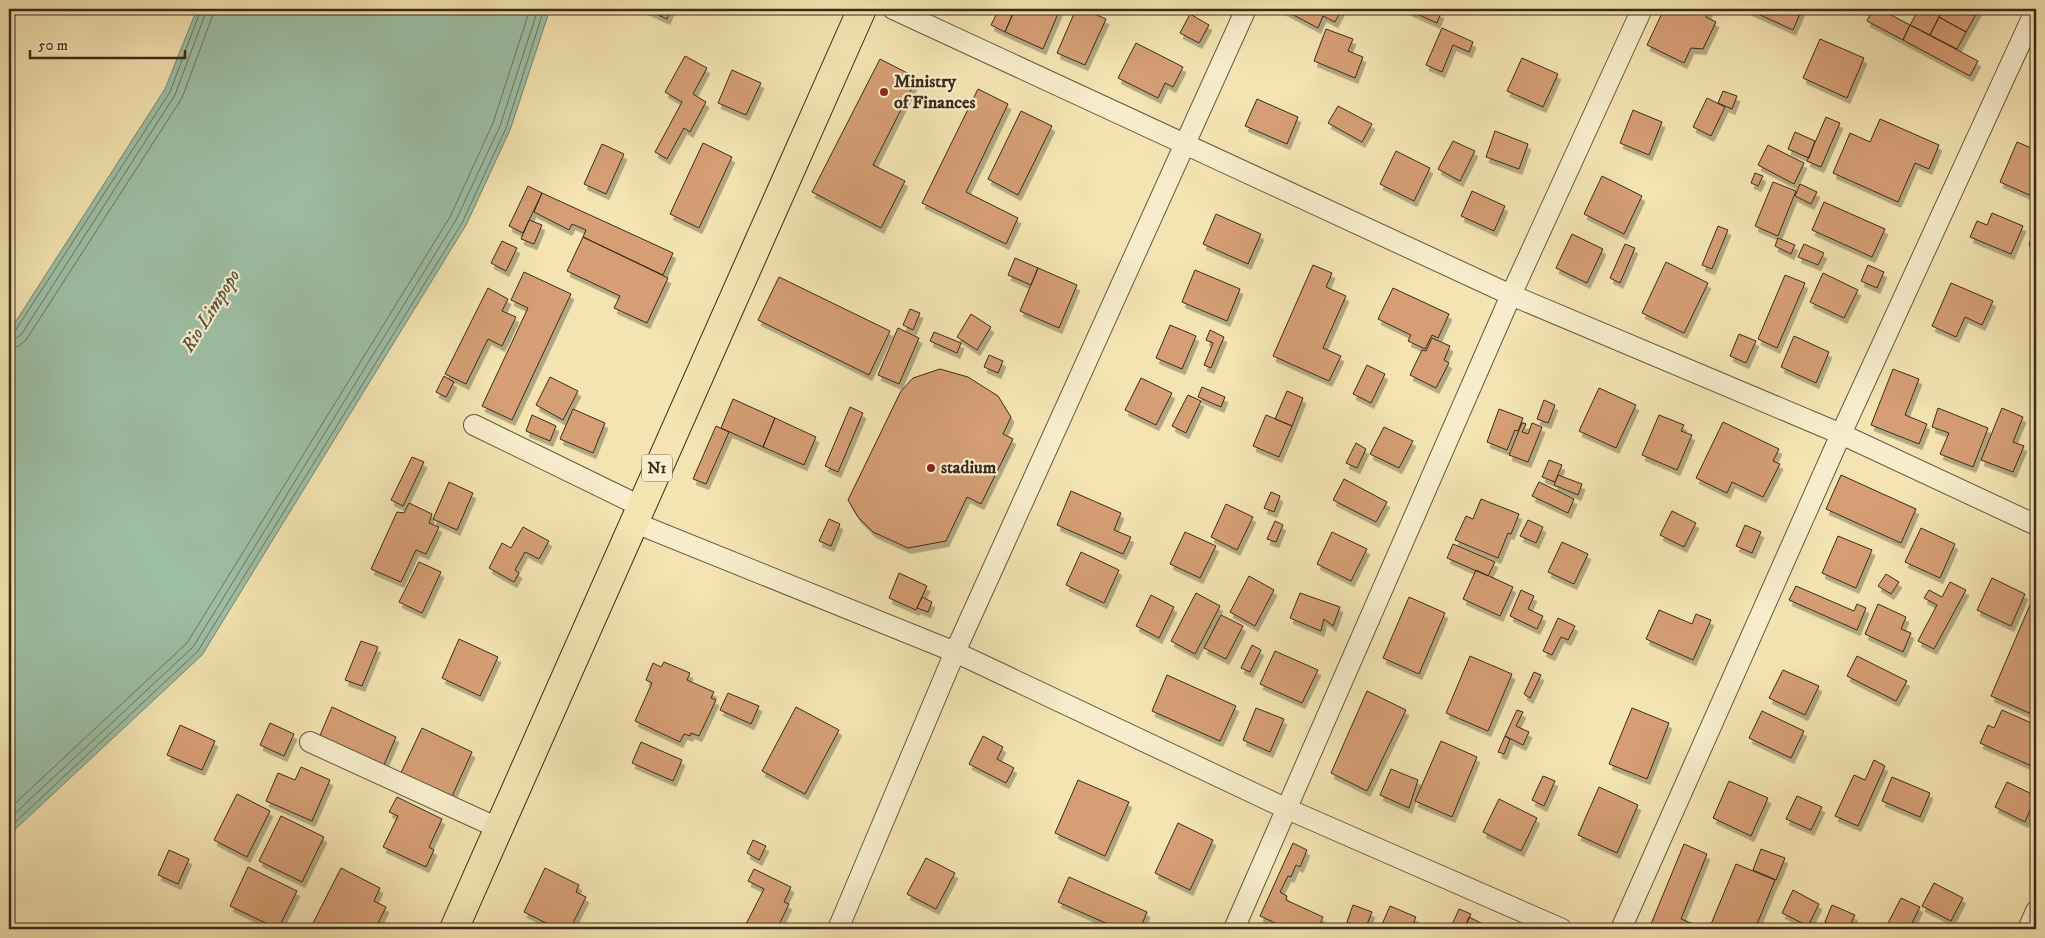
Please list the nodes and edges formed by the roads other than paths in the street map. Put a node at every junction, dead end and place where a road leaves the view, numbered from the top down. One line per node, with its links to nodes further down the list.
1 (862, 9): 10 (highway, N1)
2 (893, 9): 6 (street)
3 (1246, 9): 6 (street)
4 (1642, 9): 7 (street)
5 (2036, 9): 9 (street)
6 (1185, 142): 7 (street); 12 (street)
7 (1511, 295): 9 (street); 14 (street)
8 (474, 425): 10 (street)
9 (1841, 434): 11 (street); 21 (street)
10 (637, 514): 12 (street); 15 (highway, N1)
11 (2036, 525)
12 (954, 652): 14 (street); 18 (street)
13 (310, 742): 15 (street)
14 (1285, 808): 19 (street); 20 (street)
15 (498, 828): 17 (highway, N1)
16 (2036, 911): 22 (street)
17 (454, 929)
18 (838, 929)
19 (1234, 929)
20 (1562, 929)
21 (1621, 929)
22 (2028, 929)

